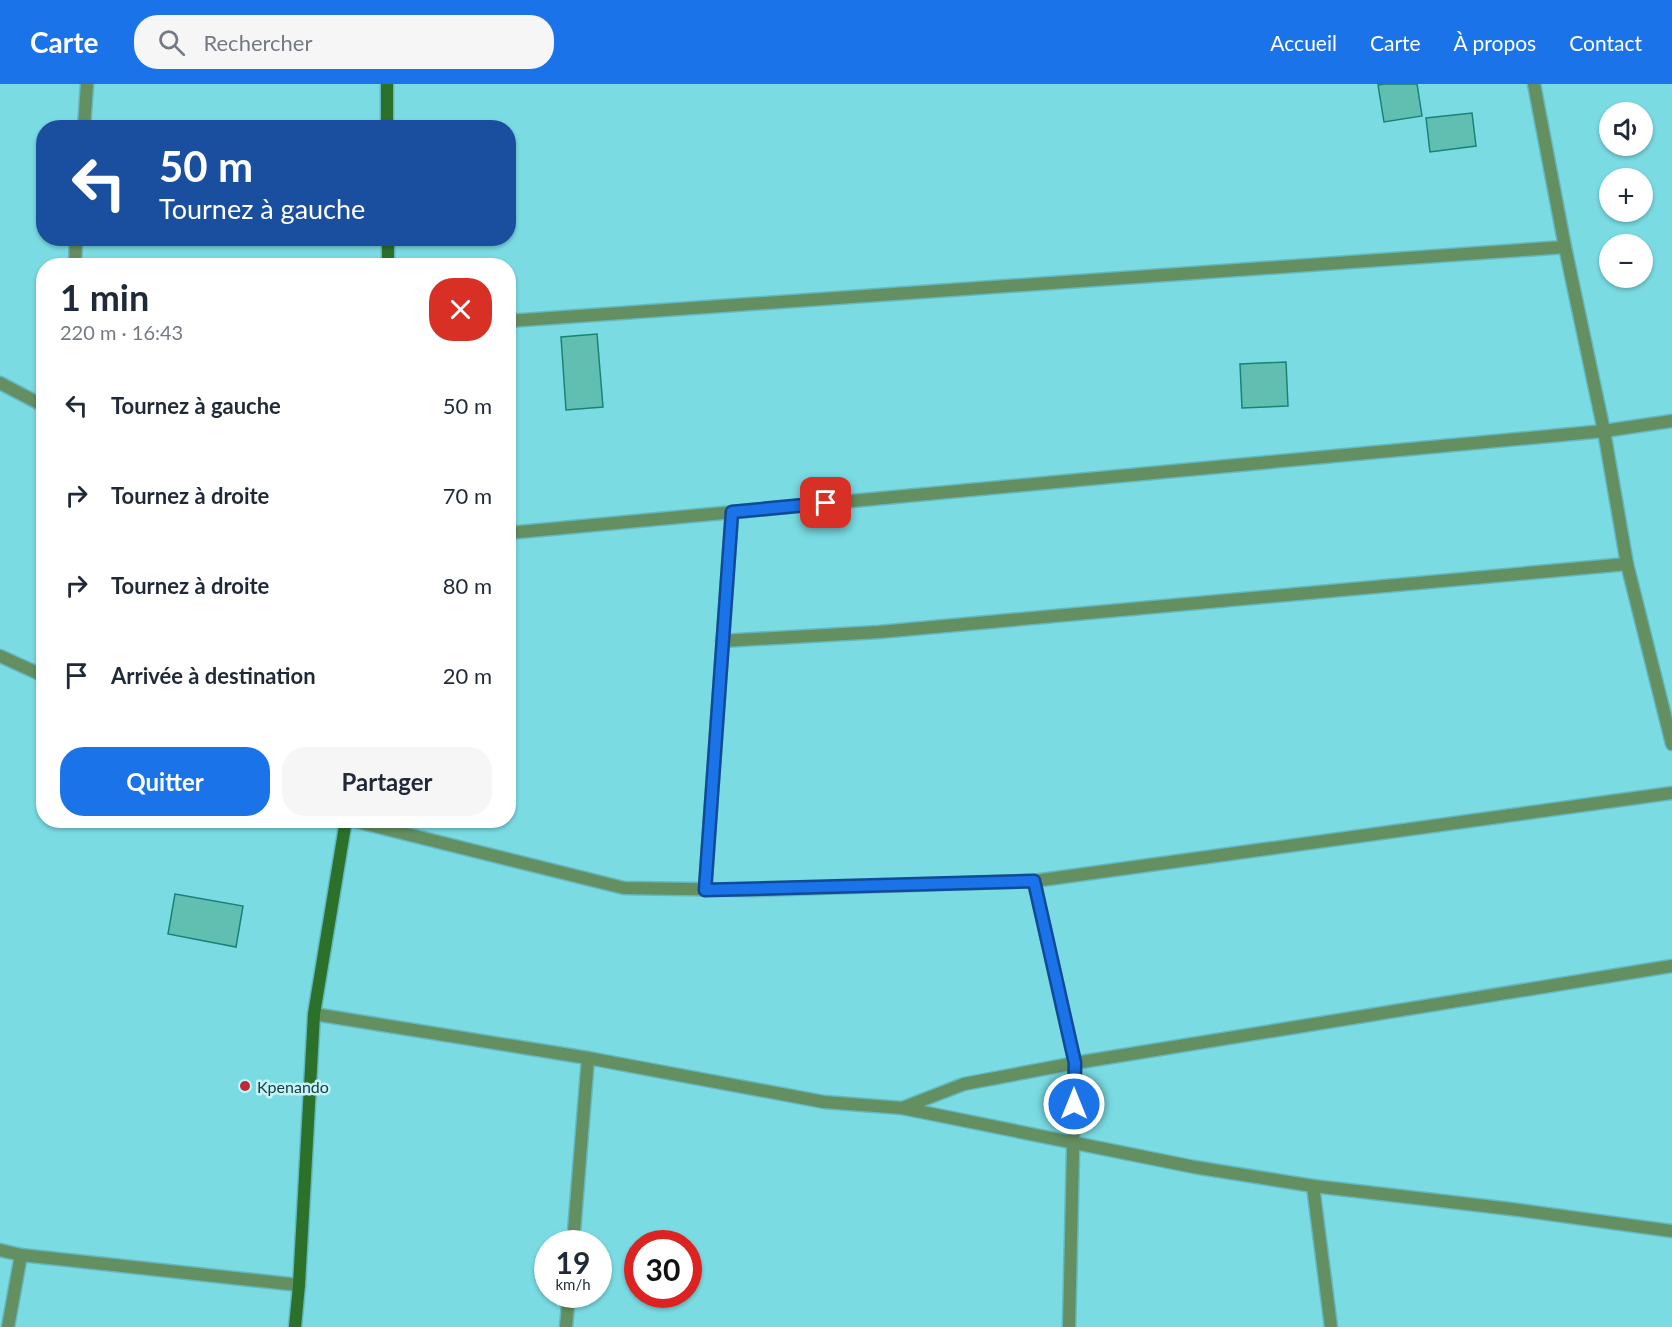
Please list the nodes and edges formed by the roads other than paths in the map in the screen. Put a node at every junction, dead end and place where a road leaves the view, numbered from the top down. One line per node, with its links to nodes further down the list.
1 (87, 84): 4 (street)
2 (387, 84): 5 (street)
3 (1534, 84): 6 (street)
4 (85, 120)
5 (387, 120)
6 (1565, 247): 7 (street); 11 (street)
7 (516, 320)
8 (0, 383): 9 (street)
9 (36, 402)
10 (1672, 421): 11 (street)
11 (1604, 431): 12 (street); 14 (street)
12 (732, 512): 13 (street); 15 (street)
13 (516, 532)
14 (1627, 564): 15 (street); 18 (street)
15 (722, 641): 23 (street)
16 (0, 656): 17 (street)
17 (36, 672)
18 (1672, 744)
19 (1672, 793): 22 (street)
20 (347, 828): 25 (street)
21 (380, 828): 23 (street)
22 (1034, 881): 23 (street); 27 (street)
23 (705, 890)
24 (1672, 966): 27 (street)
25 (314, 1014): 26 (street); 35 (street)
26 (588, 1058): 28 (street); 31 (street)
27 (1075, 1063): 28 (street); 29 (street)
28 (902, 1108): 29 (street)
29 (1074, 1145): 30 (street); 40 (street)
30 (1313, 1186): 32 (street); 41 (street)
31 (574, 1230)
32 (1672, 1231)
33 (0, 1250): 34 (street)
34 (21, 1255): 35 (street); 37 (street)
35 (299, 1285): 38 (street)
36 (568, 1308): 39 (street)
37 (8, 1327)
38 (295, 1327)
39 (566, 1327)
40 (1069, 1327)
41 (1331, 1327)

